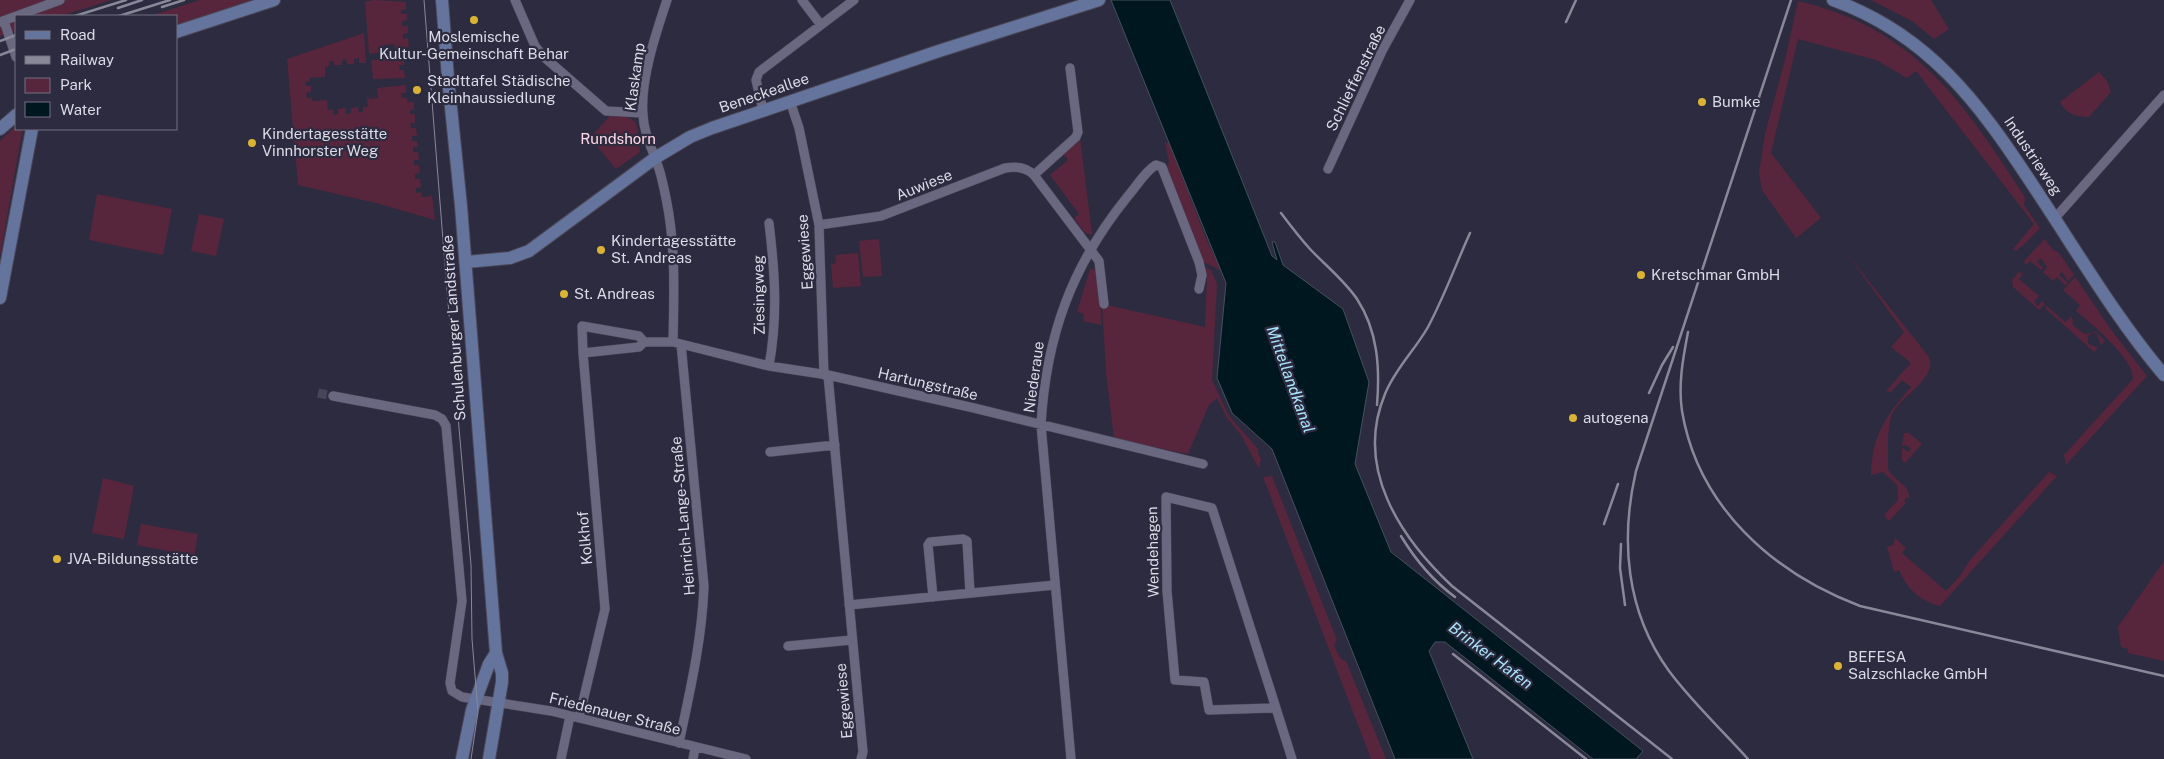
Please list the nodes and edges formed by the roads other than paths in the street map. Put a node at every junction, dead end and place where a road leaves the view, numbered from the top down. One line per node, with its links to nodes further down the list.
1 (60, 0): 11 (street)
2 (274, 0): 15 (street)
3 (442, 0): 32 (street, Schulenburger Landstraße)
4 (515, 0): 21 (street)
5 (667, 0): 21 (street, Klaskamp)
6 (802, 0): 14 (street)
7 (854, 0): 14 (street)
8 (1098, 0): 19 (street, Beneckeallee)
9 (1410, 0): 26 (street, Schlieffenstraße)
10 (1833, 0): 28 (street, Industrieweg)
11 (19, 15)
12 (15, 16): 13 (street)
13 (2, 21): 16 (street)
14 (821, 25): 20 (street)
15 (178, 31)
16 (15, 54)
17 (1070, 68): 27 (street)
18 (2164, 95): 28 (street)
19 (790, 101): 20 (street, Beneckeallee); 30 (street, Eggewiese)
20 (764, 110): 25 (street, Beneckeallee)
21 (642, 113): 25 (street, Klaskamp)
22 (15, 116): 23 (street)
23 (0, 129)
24 (32, 130): 34 (street)
25 (655, 158): 32 (street, Beneckeallee); 36 (street, Klaskamp)
26 (1328, 169)
27 (1034, 175): 30 (street, Auwiese); 31 (street)
28 (2055, 218): 40 (street, Industrieweg)
29 (769, 223): 39 (street, Ziesingweg)
30 (819, 225): 41 (street, Eggewiese)
31 (1090, 250): 33 (street, Niederaue); 35 (street); 43 (street, Niederaue)
32 (466, 262): 53 (street, Schulenburger Landstraße)
33 (1199, 288)
34 (0, 298)
35 (1104, 304)
36 (677, 343): 37 (street, Hartungstraße); 39 (street, Hartungstraße); 59 (street, Heinrich-Lange-Straße)
37 (642, 345): 38 (street, Hartungstraße); 38 (street, Hartungstraße)
38 (583, 353): 58 (street, Kolkhof)
39 (769, 366): 41 (street, Hartungstraße)
40 (2164, 374)
41 (826, 375): 43 (street, Hartungstraße); 44 (street, Eggewiese)
42 (333, 396): 54 (street, Schulenburger Landstraße)
43 (1041, 425): 46 (street, Hartungstraße); 47 (street, Niederaue)
44 (835, 445): 45 (street); 50 (street, Eggewiese)
45 (770, 452)
46 (1203, 464)
47 (1055, 585): 48 (street); 67 (street, Niederaue)
48 (970, 593): 49 (street); 49 (street)
49 (933, 597): 50 (street)
50 (849, 605): 51 (street, Eggewiese)
51 (852, 640): 52 (street, Eggewiese); 66 (street, Eggewiese)
52 (788, 646)
53 (496, 653): 54 (street); 55 (street, Schulenburger Landstraße)
54 (477, 700): 55 (street, Friedenauer Straße); 61 (street)
55 (500, 702): 57 (street, Friedenauer Straße); 62 (street, Schulenburger Landstraße)
56 (1276, 708): 56 (street, Wendehagen); 68 (street, Wendehagen)
57 (570, 716): 58 (street, Friedenauer Straße); 63 (street)
58 (579, 718): 59 (street, Friedenauer Straße)
59 (680, 744): 60 (street, Friedenauer Straße)
60 (695, 748): 64 (street); 65 (street, Friedenauer Straße)
61 (462, 759)
62 (489, 759)
63 (561, 759)
64 (693, 759)
65 (746, 759)
66 (862, 759)
67 (1071, 759)
68 (1292, 759)

